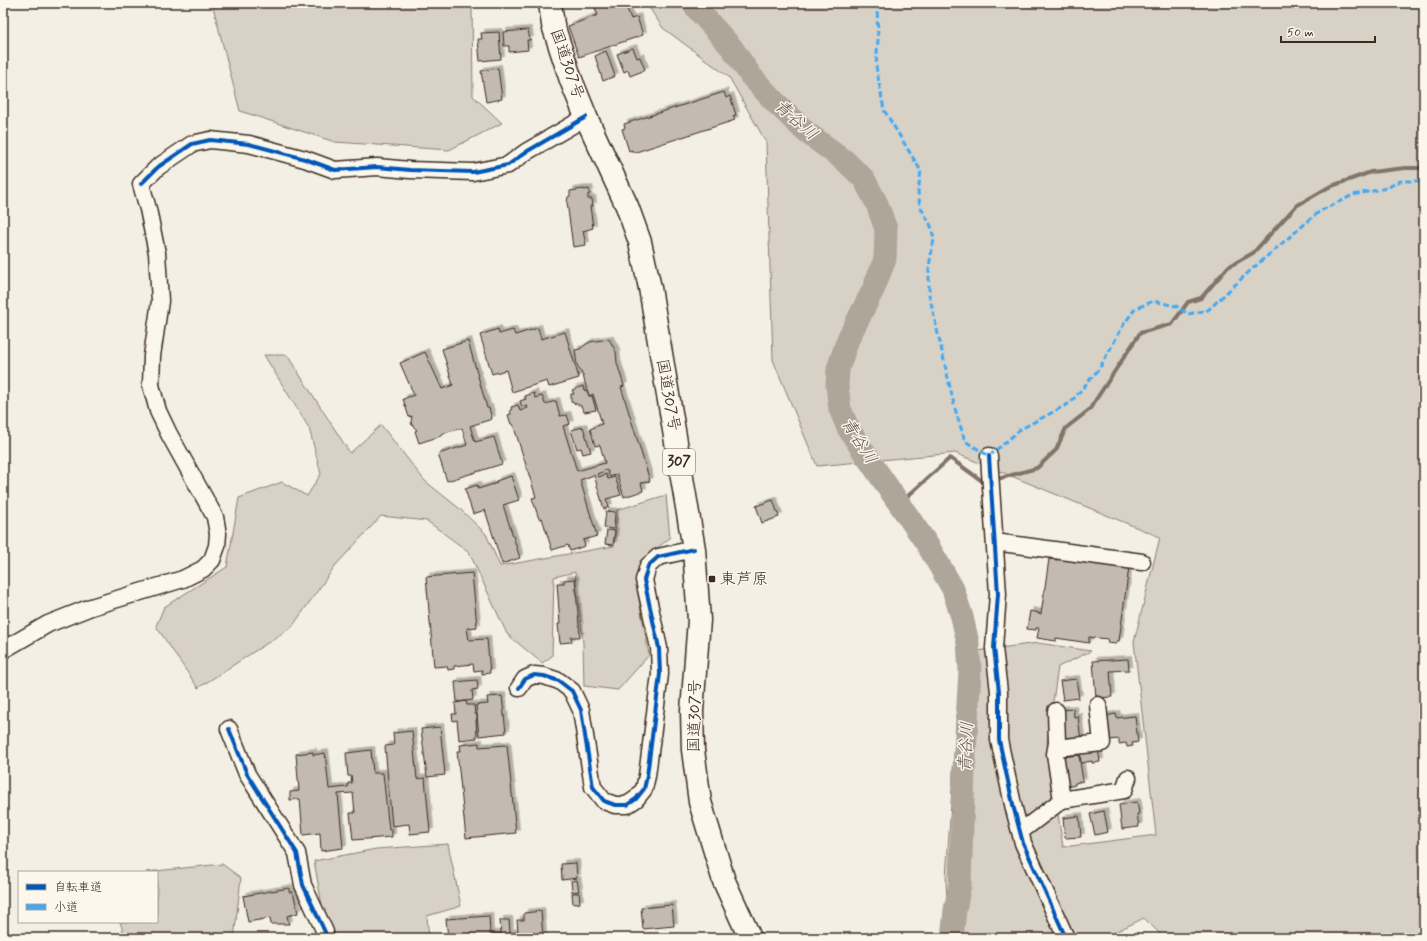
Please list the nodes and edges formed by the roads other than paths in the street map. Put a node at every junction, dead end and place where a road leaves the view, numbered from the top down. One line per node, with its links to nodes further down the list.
1 (550, 3): 2 (highway, 国道307号 / 307)
2 (586, 117): 5 (highway, 国道307号 / 307); 7 (street)
3 (989, 456): 4 (street)
4 (995, 542): 6 (street); 15 (street)
5 (694, 549): 8 (street); 17 (highway, 国道307号 / 307)
6 (1142, 562)
7 (3, 650)
8 (519, 688)
9 (1098, 705): 12 (street)
10 (1056, 711): 12 (street)
11 (229, 729): 16 (street)
12 (1056, 748): 14 (street)
13 (1128, 778): 14 (street)
14 (1062, 800): 15 (street)
15 (1020, 832): 18 (street)
16 (325, 938)
17 (750, 938)
18 (1066, 938)

